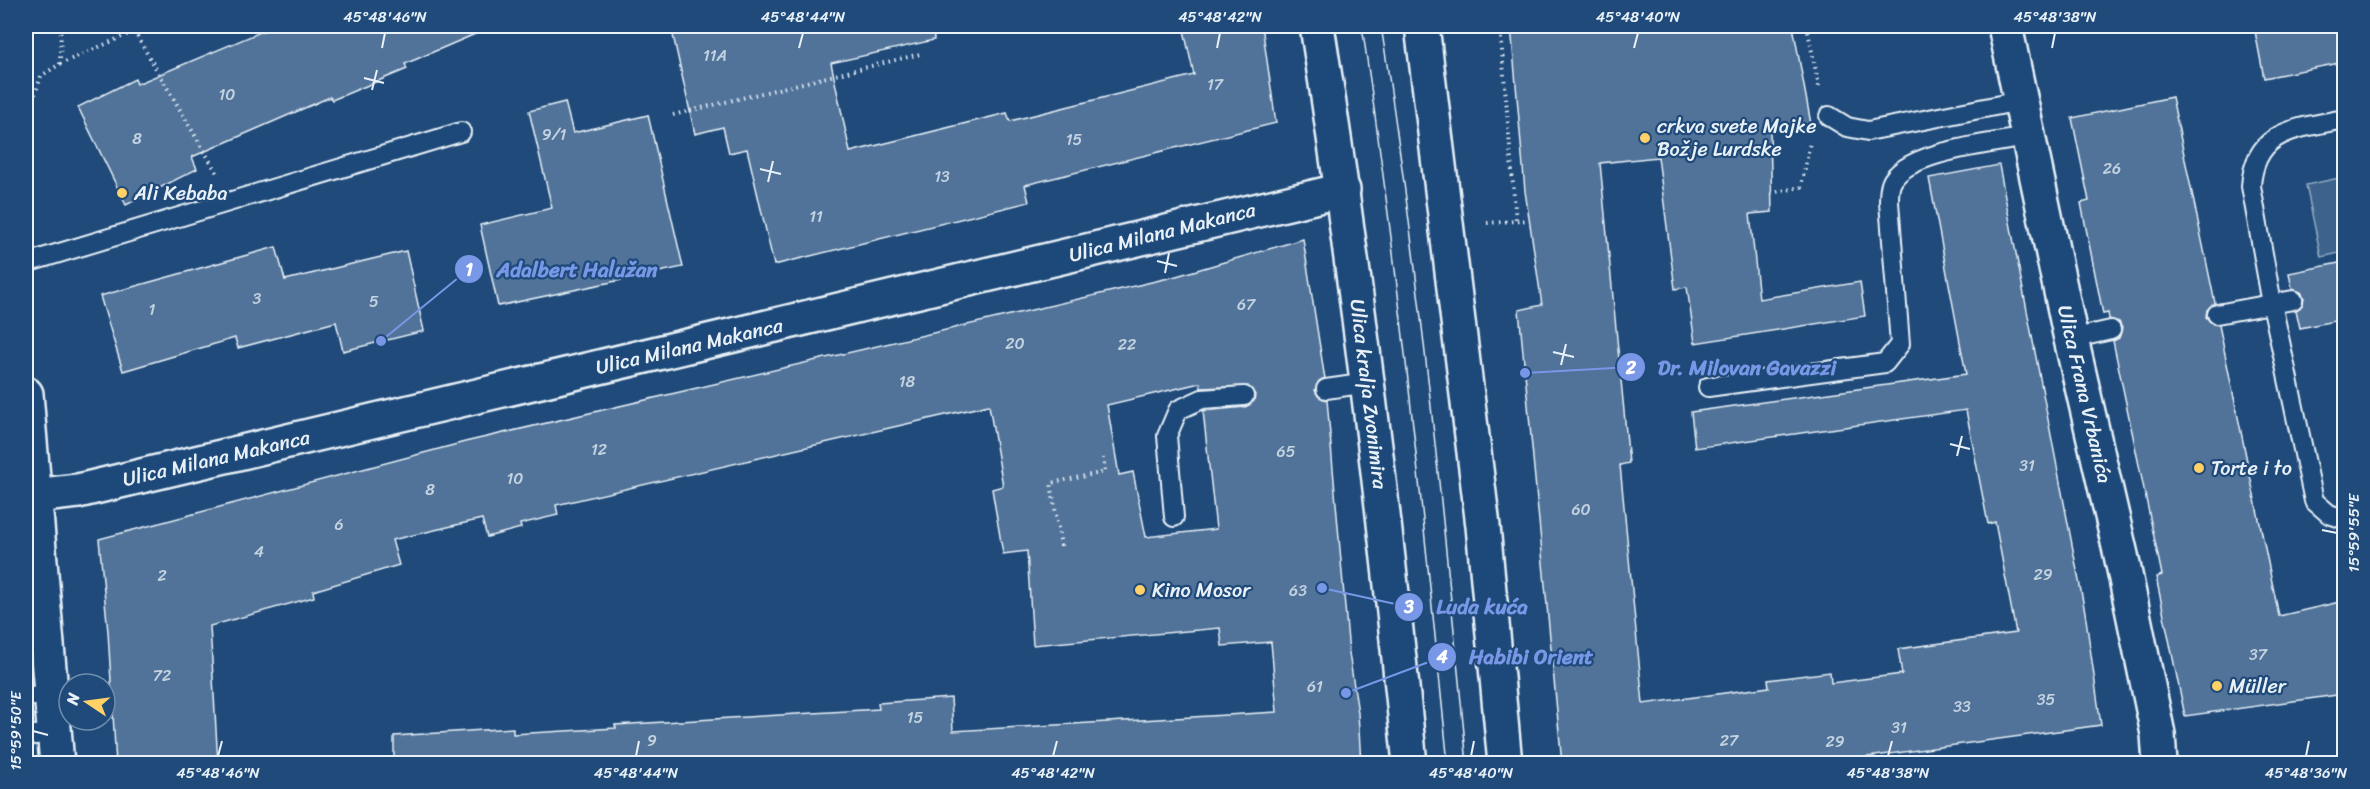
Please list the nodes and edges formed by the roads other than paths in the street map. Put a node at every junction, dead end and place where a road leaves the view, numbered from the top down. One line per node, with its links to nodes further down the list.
1 (1317, 26): 9 (street, Ulica kralja Zvonimira)
2 (1422, 26): 27 (street)
3 (2005, 26): 4 (street, Ulica Frana Vrbanića)
4 (2020, 101): 5 (lane); 8 (street, Ulica Frana Vrbanića)
5 (1829, 116)
6 (2344, 119): 12 (lane)
7 (461, 132): 10 (lane)
8 (2027, 137): 15 (street, Ulica Frana Vrbanića); 17 (lane)
9 (1343, 190): 16 (street, Ulica kralja Zvonimira); 21 (street, Ulica Milana Makanca)
10 (26, 263)
11 (2293, 300): 12 (lane)
12 (2272, 304): 13 (lane); 23 (lane)
13 (2217, 314)
14 (2111, 330): 15 (lane)
15 (2071, 339): 28 (street, Ulica Frana Vrbanića)
16 (1368, 383): 18 (lane); 26 (street, Ulica kralja Zvonimira)
17 (1708, 387)
18 (1326, 389)
19 (26, 394): 21 (street)
20 (1244, 396): 22 (lane)
21 (34, 496): 24 (street)
22 (1174, 517)
23 (2344, 519)
24 (38, 695): 25 (street)
25 (45, 744)
26 (1410, 764)
27 (1505, 764)
28 (2160, 764)

